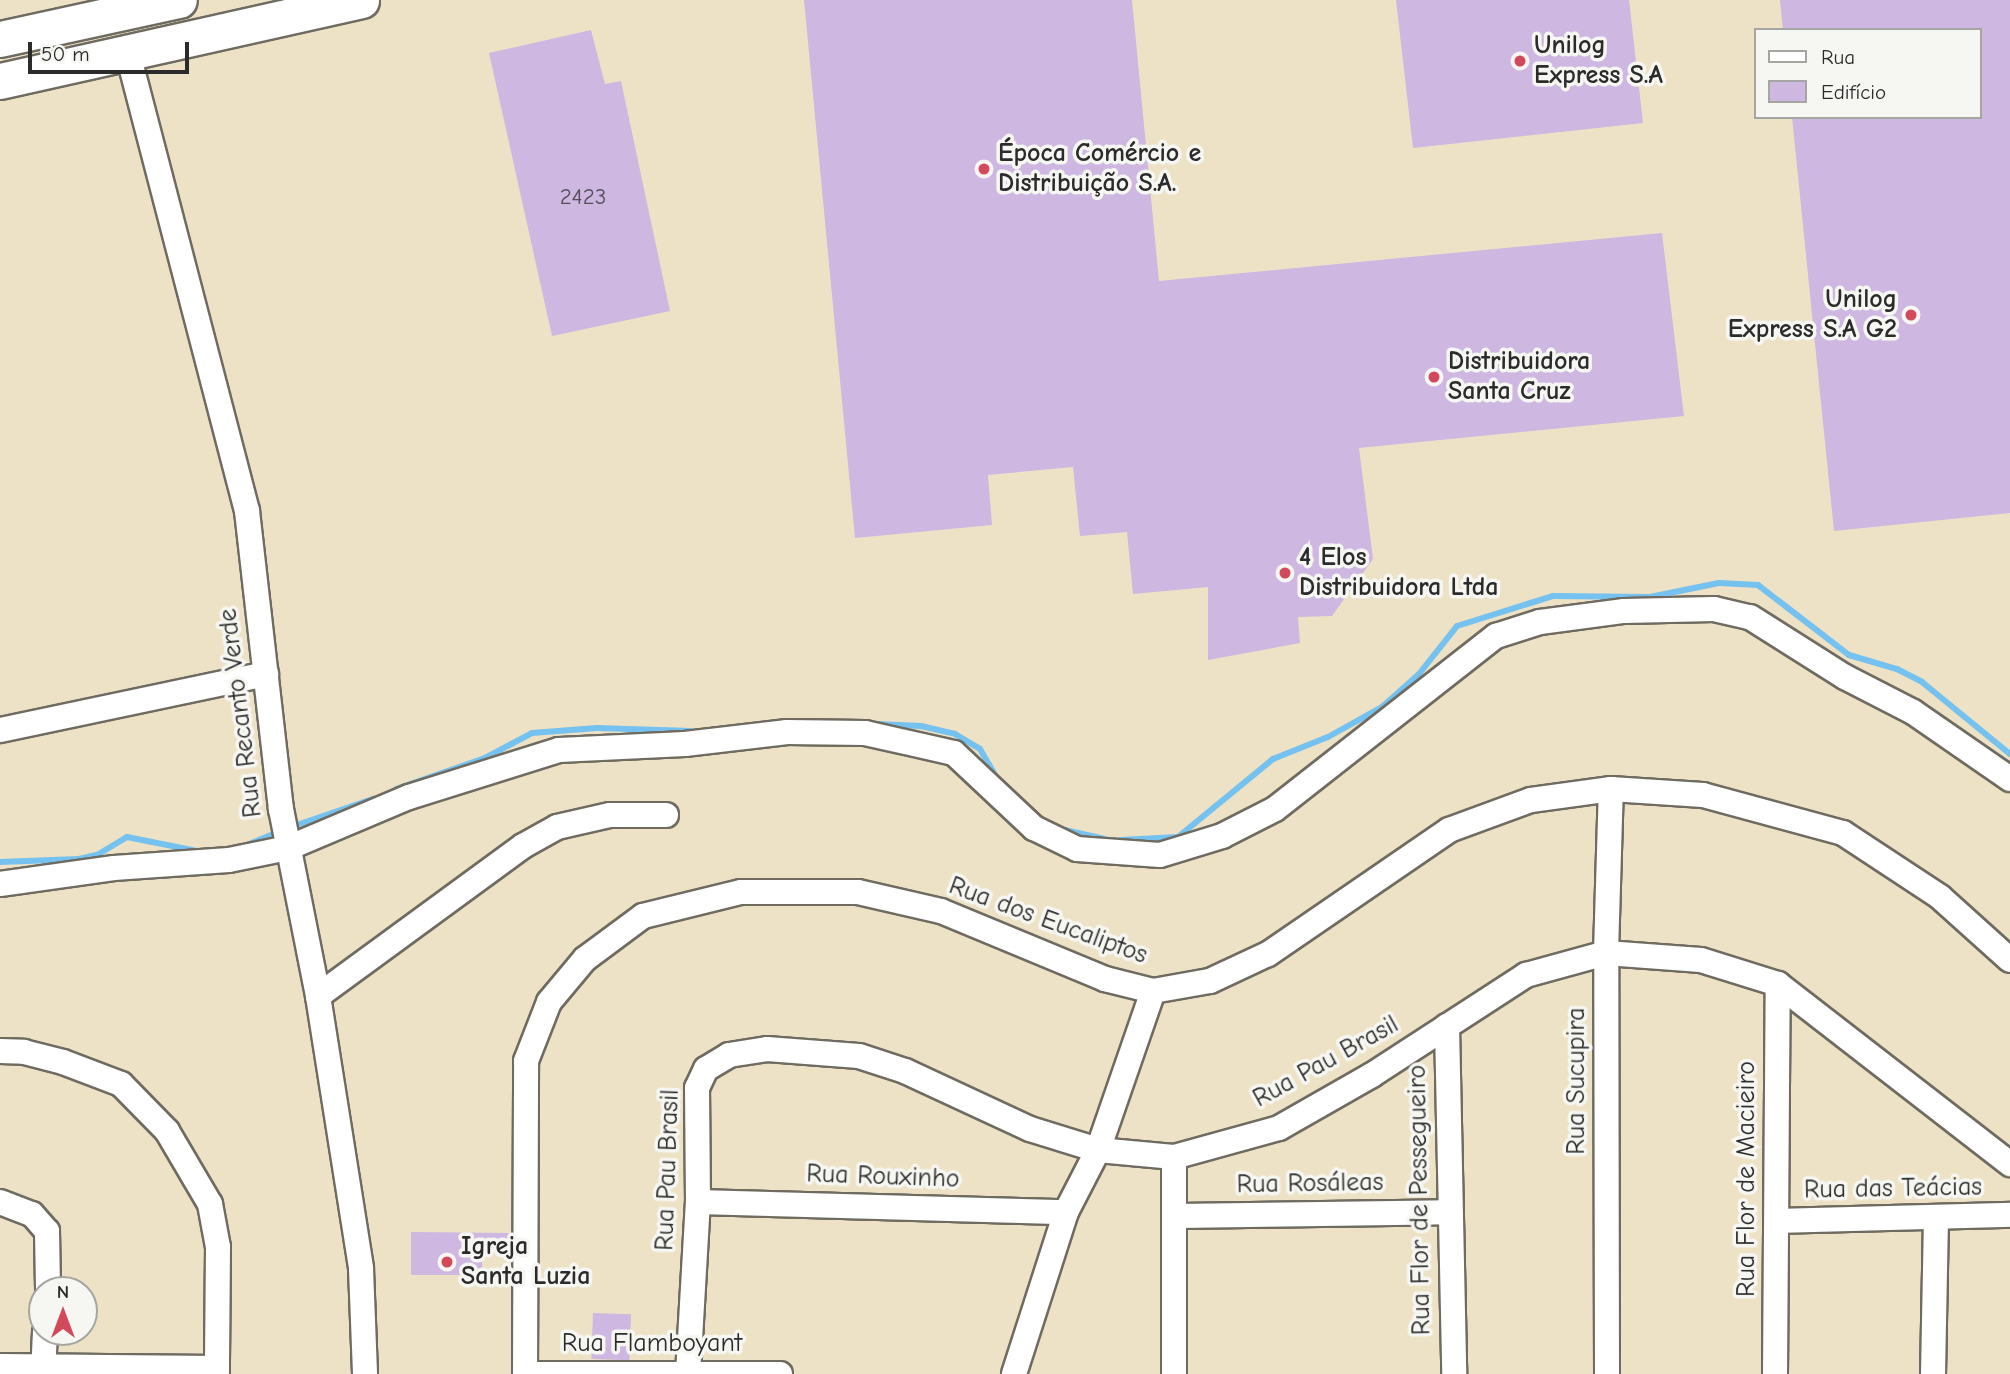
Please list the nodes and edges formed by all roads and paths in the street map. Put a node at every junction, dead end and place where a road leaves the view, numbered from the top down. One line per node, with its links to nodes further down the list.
1 (179, 0): 3 (main road)
2 (361, 0): 4 (main road)
3 (0, 39)
4 (128, 54): 5 (main road); 6 (street, Rua Recanto Verde)
5 (0, 81)
6 (266, 674): 7 (street); 11 (street, Rua Recanto Verde)
7 (0, 730)
8 (2010, 779): 11 (street)
9 (1611, 789): 13 (street, Rua Sucupira); 14 (street, Rua dos Eucaliptos); 16 (street, Rua dos Eucaliptos)
10 (666, 815): 17 (street)
11 (287, 843): 12 (street); 17 (street, Rua Recanto Verde)
12 (0, 884)
13 (1606, 953): 15 (street, Rua Pau Brasil); 18 (street, Rua Pau Brasil); 45 (street, Rua Sucupira)
14 (2010, 960)
15 (1777, 984): 22 (street, Rua Pau Brasil); 30 (street, Rua Flor de Macieiro)
16 (1153, 991): 20 (street); 38 (street, Rua dos Eucaliptos)
17 (318, 996): 37 (street, Rua Recanto Verde)
18 (1447, 1026): 21 (street, Rua Pau Brasil); 26 (street, Rua Flor de Pessegueiro)
19 (12, 1051): 35 (street)
20 (1098, 1150): 21 (street, Rua Pau Brasil); 24 (street, Rua Pau Brasil); 25 (street)
21 (1174, 1157): 28 (street)
22 (2010, 1164)
23 (0, 1202): 31 (street)
24 (698, 1202): 25 (street, Rua Rouxinho); 36 (street, Rua Pau Brasil)
25 (1066, 1212): 40 (street)
26 (1448, 1212): 28 (street, Rua Rosáleas); 44 (street, Rua Flor de Pessegueiro)
27 (2010, 1215): 29 (street, Rua das Teácias)
28 (1174, 1216): 42 (street)
29 (1936, 1220): 30 (street, Rua das Teácias); 47 (street)
30 (1777, 1221): 46 (street, Rua Flor de Macieiro)
31 (48, 1276)
32 (44, 1346): 34 (street)
33 (0, 1366): 34 (street)
34 (43, 1370): 35 (street)
35 (217, 1371)
36 (688, 1372): 38 (street, Rua Flamboyant); 39 (street, Rua Flamboyant)
37 (365, 1374)
38 (526, 1374)
39 (779, 1374)
40 (1014, 1374)
41 (1166, 1374): 42 (street)
42 (1174, 1374): 43 (street)
43 (1181, 1374)
44 (1454, 1374)
45 (1607, 1374)
46 (1775, 1374)
47 (1933, 1374)

